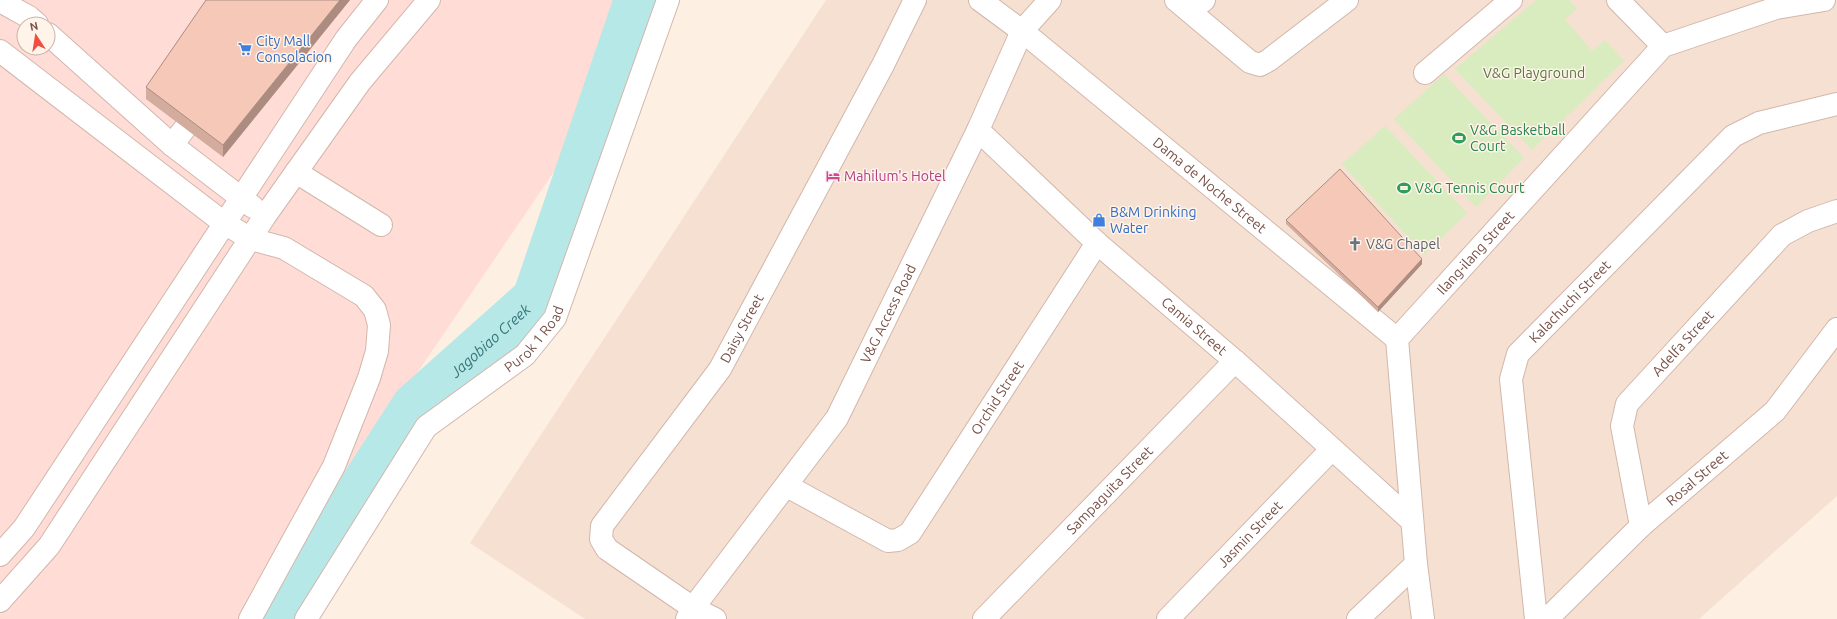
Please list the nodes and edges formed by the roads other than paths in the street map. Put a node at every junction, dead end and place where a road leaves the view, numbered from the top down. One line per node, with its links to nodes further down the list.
1 (377, 0): 25 (street)
2 (429, 0): 24 (street)
3 (668, 0): 44 (street, Purok 1 Road)
4 (915, 0): 42 (street, Daisy Street)
5 (980, 0): 15 (street, Dama de Noche Street)
6 (1050, 0): 15 (street, V&G Access Road)
7 (1347, 0): 12 (street)
8 (1511, 0): 19 (street)
9 (1618, 0): 17 (street)
10 (1824, 0): 13 (street, Ilang-ilang Street)
11 (0, 1): 14 (street)
12 (1190, 4)
13 (1774, 4): 17 (street, Ilang-ilang Street)
14 (27, 16)
15 (1022, 31): 22 (street, V&G Access Road); 33 (street, Dama de Noche Street)
16 (56, 41): 23 (street)
17 (1663, 46): 33 (street, Ilang-ilang Street)
18 (0, 51): 28 (street)
19 (1425, 73)
20 (216, 88): 23 (street)
21 (1837, 104): 50 (street, Kalachuchi Street)
22 (978, 130): 31 (street, Camia Street); 36 (street, V&G Access Road)
23 (172, 145): 25 (street)
24 (296, 172): 27 (street); 29 (street)
25 (241, 198): 27 (street); 28 (street)
26 (1837, 211): 38 (street, Adelfa Street)
27 (265, 216): 30 (street)
28 (224, 223): 30 (street); 39 (street)
29 (381, 225)
30 (251, 239): 41 (street); 43 (street)
31 (1097, 243): 34 (street, Camia Street); 36 (street, Orchid Street)
32 (1837, 329): 38 (street, Rosal Street)
33 (1397, 339): 37 (street)
34 (1235, 361): 35 (street, Camia Street); 46 (street, Sampaguita Street)
35 (1332, 449): 37 (street, Camia Street); 47 (street, Jasmin Street)
36 (787, 486): 42 (street, V&G Access Road)
37 (1412, 521): 40 (street)
38 (1641, 526): 51 (street, Rosal Street)
39 (0, 555)
40 (1416, 564): 48 (street); 49 (street)
41 (0, 601)
42 (690, 613): 45 (street, Daisy Street)
43 (250, 619)
44 (306, 619)
45 (715, 619)
46 (984, 619)
47 (1168, 619)
48 (1358, 619)
49 (1423, 619)
50 (1536, 619)
51 (1547, 619)

